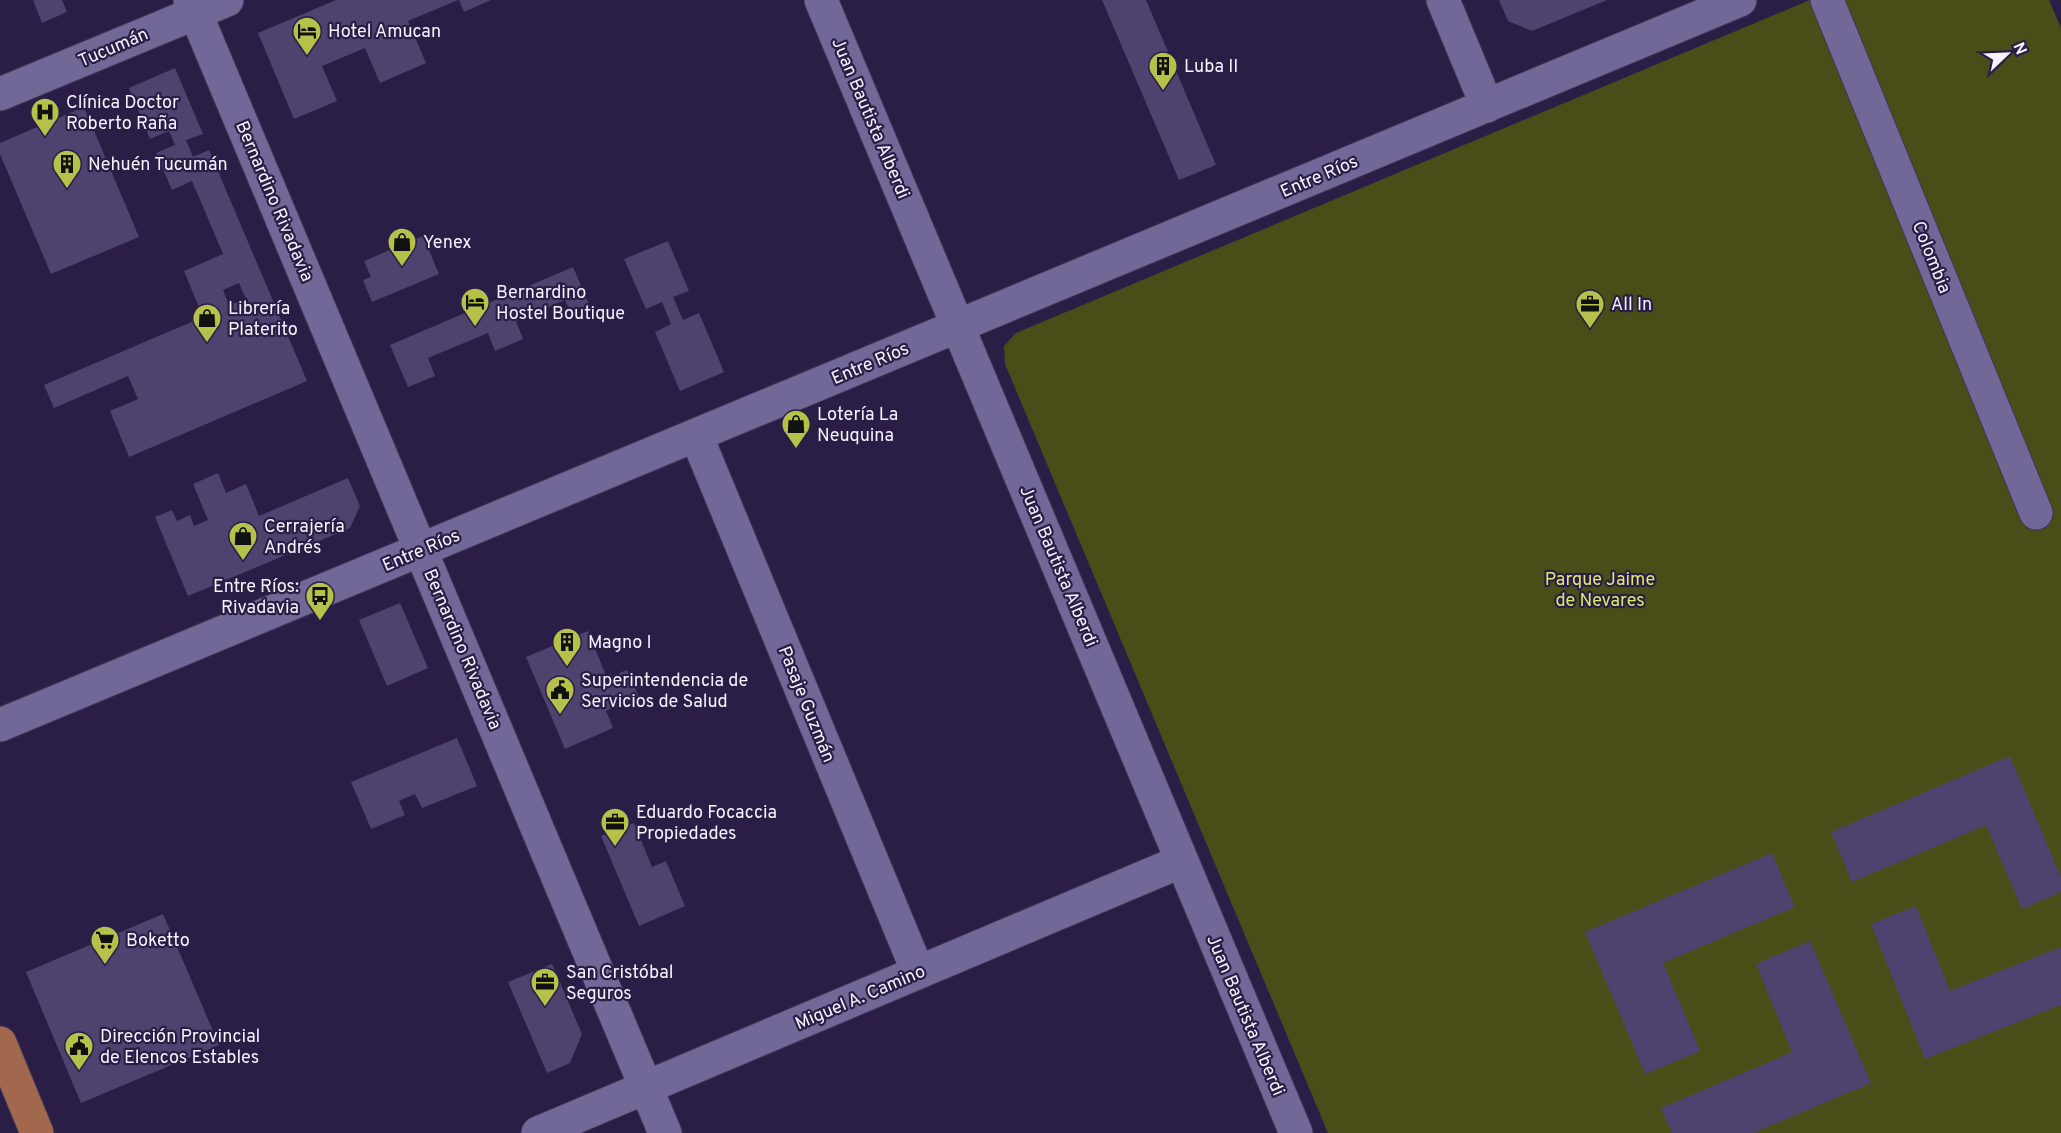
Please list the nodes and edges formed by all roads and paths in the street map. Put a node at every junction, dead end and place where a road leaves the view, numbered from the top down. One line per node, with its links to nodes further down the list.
1 (227, 0): 6 (street, Tucumán)
2 (821, 0): 9 (street, Juan Bautista Alberdi)
3 (1443, 0): 8 (street)
4 (1740, 0): 8 (street, Entre Ríos)
5 (1827, 0): 11 (street, Colombia)
6 (193, 6): 7 (street, Tucumán); 12 (street, Bernardino Rivadavia)
7 (0, 94)
8 (1487, 106): 9 (street, Entre Ríos)
9 (958, 326): 10 (street, Entre Ríos); 14 (street, Juan Bautista Alberdi)
10 (696, 435): 12 (street, Entre Ríos); 15 (street, Pasaje Guzmán)
11 (2036, 513)
12 (421, 550): 13 (street, Entre Ríos); 17 (street, Bernardino Rivadavia)
13 (0, 725)
14 (1182, 861): 15 (street, Miguel A. Camino); 21 (street, Juan Bautista Alberdi)
15 (918, 972): 17 (street, Miguel A. Camino)
16 (0, 1043): 18 (main road)
17 (646, 1087): 19 (street, Miguel A. Camino); 20 (street, Bernardino Rivadavia)
18 (37, 1133)
19 (538, 1133)
20 (665, 1133)
21 (1296, 1133)

